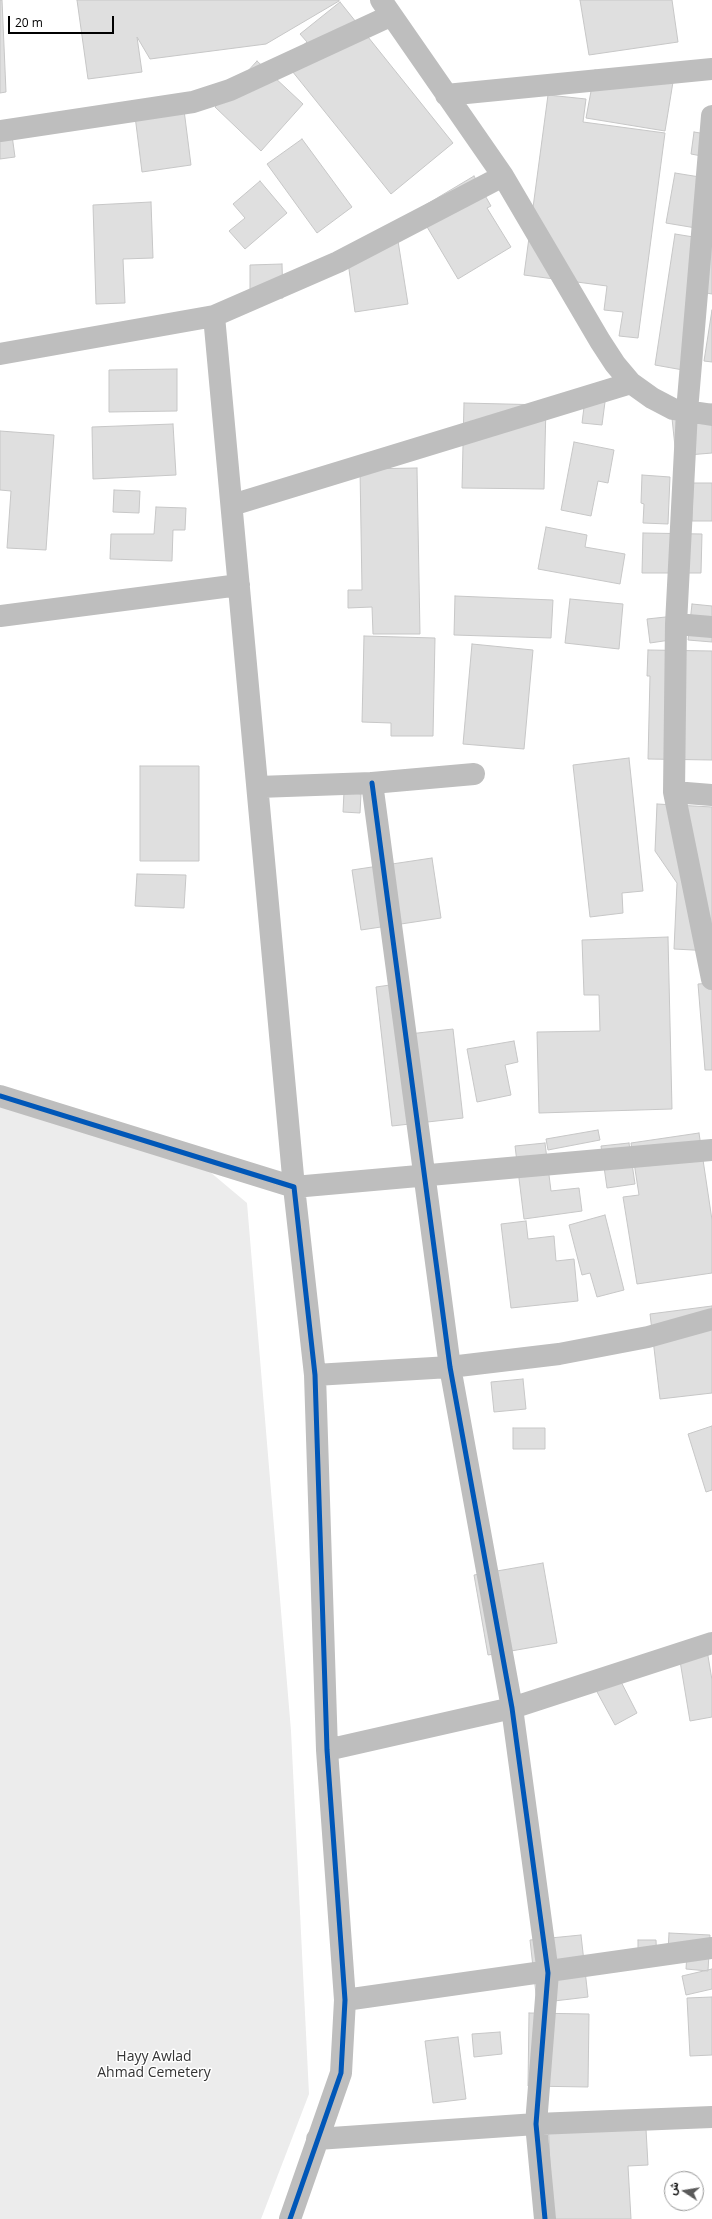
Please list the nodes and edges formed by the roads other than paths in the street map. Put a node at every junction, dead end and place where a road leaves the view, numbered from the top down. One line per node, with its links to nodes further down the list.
1 (386, 8): 3 (street); 5 (street)
2 (712, 69): 3 (street)
3 (446, 95): 6 (street)
4 (712, 116): 10 (street)
5 (0, 131)
6 (503, 176): 7 (street); 9 (street)
7 (214, 316): 8 (street); 12 (street)
8 (0, 354)
9 (631, 383): 10 (street); 12 (street)
10 (687, 411): 11 (street); 15 (street)
11 (712, 415)
12 (232, 505): 13 (street)
13 (239, 585): 14 (street); 19 (street)
14 (0, 616)
15 (676, 624): 16 (street); 20 (street)
16 (712, 627)
17 (474, 774): 18 (street)
18 (372, 783): 19 (street); 25 (street)
19 (258, 787): 26 (street)
20 (674, 792): 21 (street); 22 (street)
21 (712, 795)
22 (712, 979)
23 (0, 1096): 26 (street)
24 (712, 1150): 25 (street)
25 (425, 1175): 26 (street); 28 (street)
26 (294, 1187): 29 (street)
27 (712, 1319): 28 (street)
28 (450, 1367): 29 (street); 31 (street)
29 (315, 1375): 32 (street)
30 (712, 1643): 31 (street)
31 (512, 1708): 32 (street); 34 (street)
32 (327, 1750): 35 (street)
33 (712, 1948): 34 (street)
34 (548, 1973): 35 (street); 37 (street)
35 (345, 2000): 38 (street)
36 (712, 2117): 37 (street)
37 (536, 2124): 38 (street); 40 (street)
38 (317, 2139): 39 (street)
39 (290, 2219)
40 (544, 2219)

